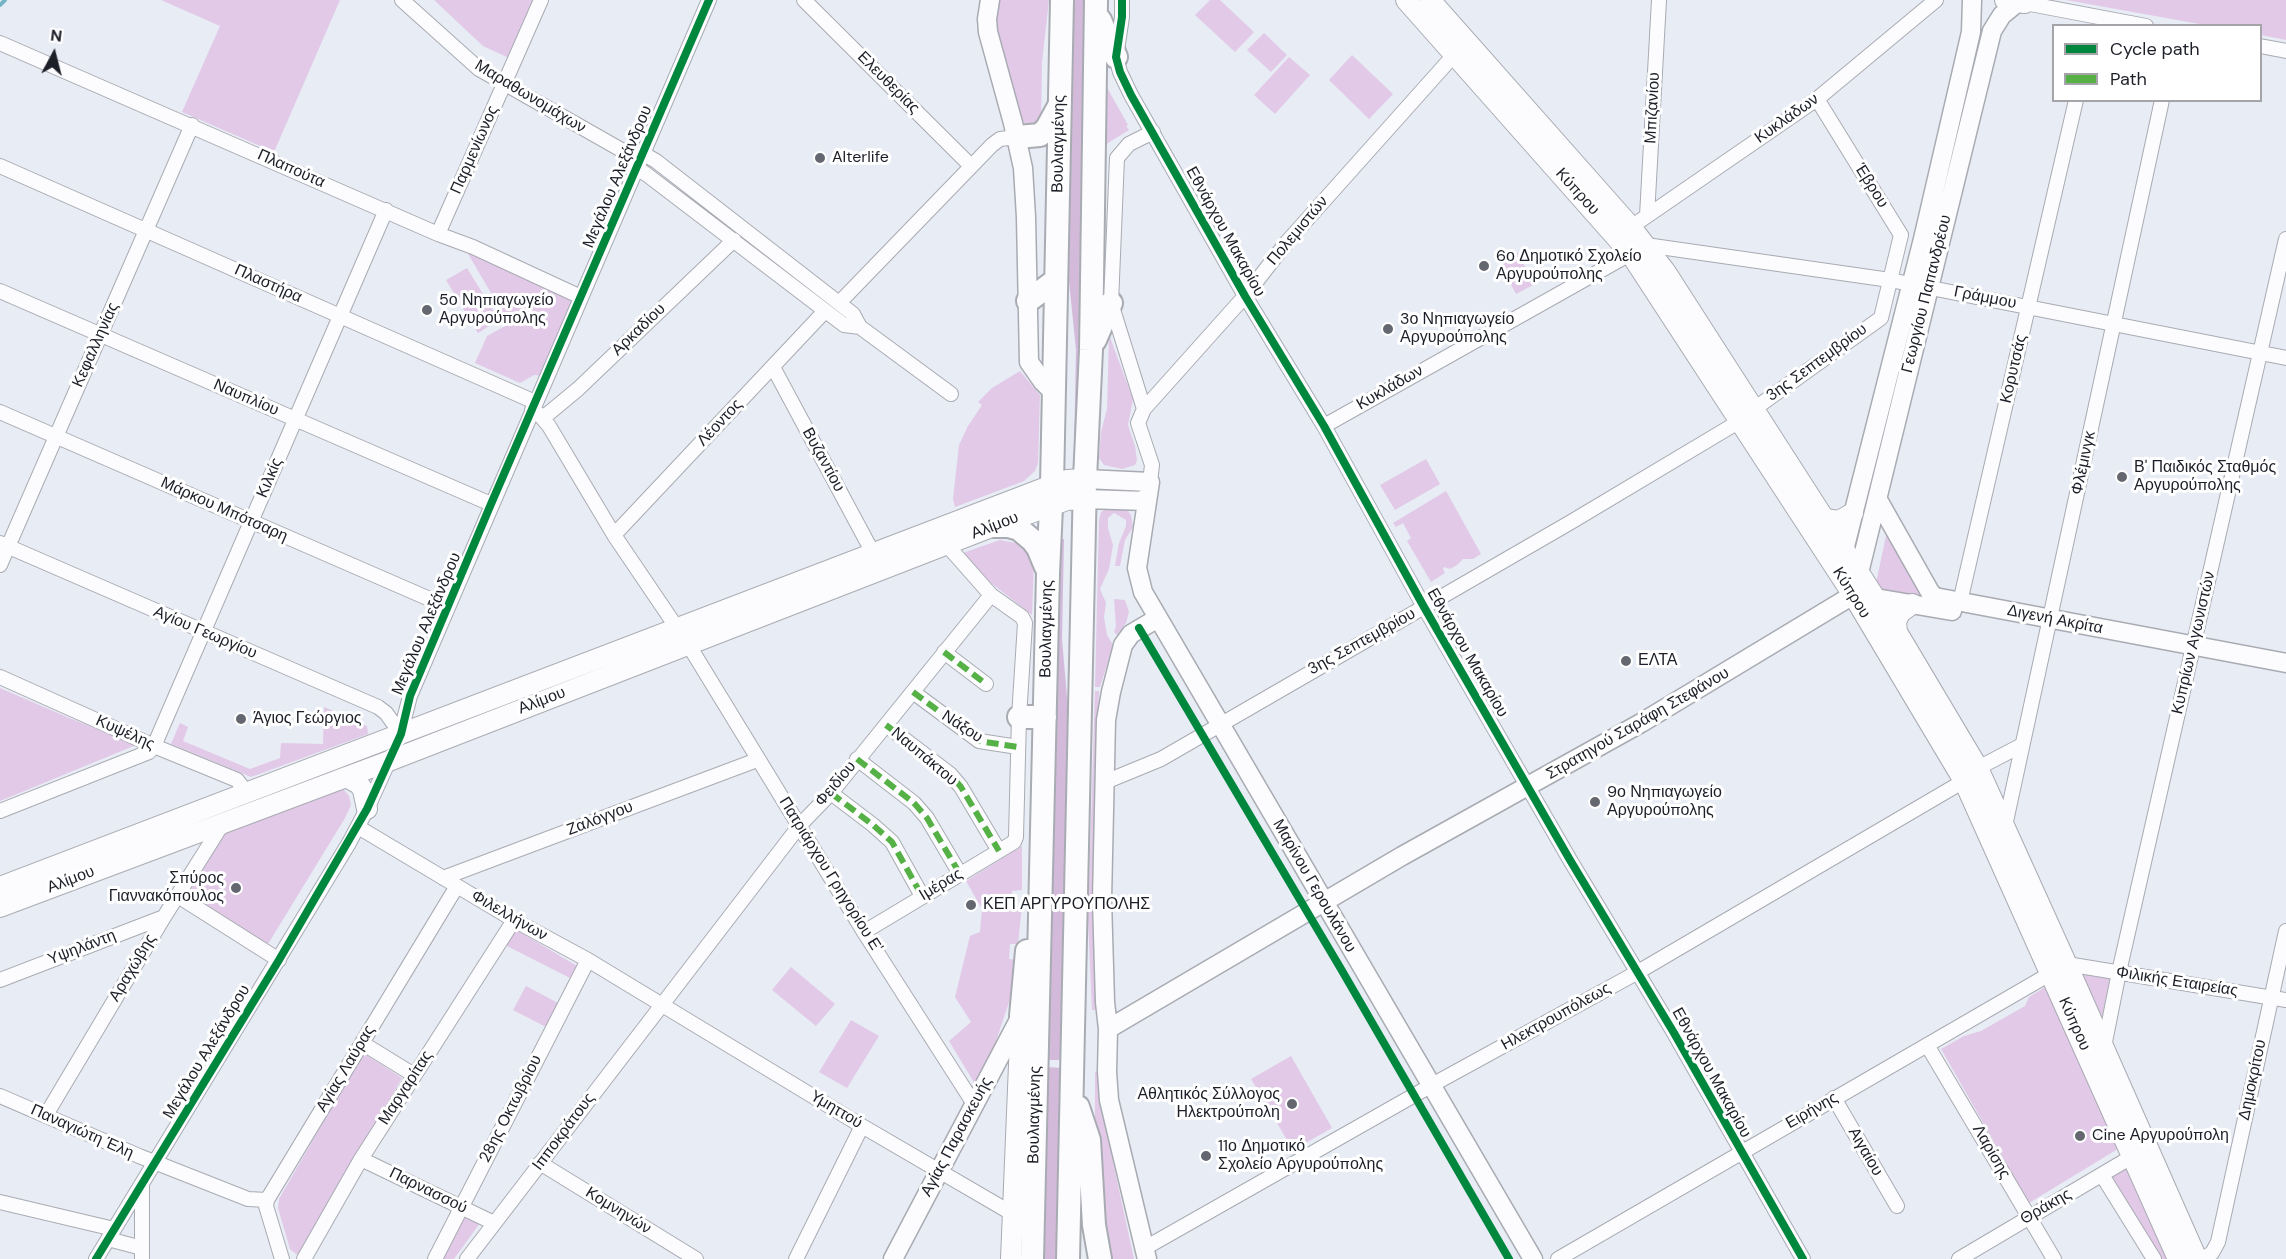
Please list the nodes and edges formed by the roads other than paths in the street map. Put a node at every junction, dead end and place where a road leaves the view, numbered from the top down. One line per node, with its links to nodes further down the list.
1 (402, 0): 24 (street, Μαραθωνομάχων)
2 (541, 0): 24 (street, Παρμενίωνος)
3 (709, 0): 32 (street, Μεγάλου Αλεξάνδρου)
4 (804, 0): 34 (street, Ελευθερίας)
5 (990, 0): 31 (street)
6 (1062, 0): 28 (main road, Βουλιαγμένης)
7 (1122, 0): 16 (street)
8 (1131, 0): 16 (street)
9 (1406, 0): 22 (main road, Κύπρου)
10 (1430, 0): 37 (main road, Κύπρου)
11 (1659, 0): 37 (street, Μπιζανίου)
12 (1936, 0): 25 (street, Κυκλάδων)
13 (1972, 0): 43 (street, Γεωργίου Παπανδρέου)
14 (2019, 1): 17 (street); 47 (street, Γεωργίου Παπανδρέου)
15 (1096, 6): 23 (main road); 62 (main road)
16 (1122, 17): 23 (street)
17 (2094, 21): 18 (street)
18 (2125, 24)
19 (0, 43): 29 (street, Πλαπούτα)
20 (2262, 46): 21 (street)
21 (2286, 51)
22 (1454, 55): 44 (main road, Κύπρου); 49 (street, Πολεμιστών)
23 (1116, 57): 30 (street, Εθνάρχου Μακαρίου)
24 (504, 84): 32 (street, Μαραθωνομάχων); 39 (street, Παρμενίωνος)
25 (1817, 99): 37 (street, Κυκλάδων); 40 (street, Έβρου)
26 (2076, 102): 54 (street, Κορυτσάς)
27 (2162, 102): 59 (street, Φλέμινγκ)
28 (1059, 106): 31 (main road); 35 (main road, Βουλιαγμένης)
29 (192, 125): 36 (street, Πλαπούτα); 38 (street, Κεφαλληνίας)
30 (1153, 132): 49 (street, Εθνάρχου Μακαρίου); 53 (street)
31 (1017, 137): 34 (street); 35 (main road); 51 (street)
32 (639, 160): 42 (street, Μαραθωνομάχων); 50 (street, Μεγάλου Αλεξάνδρου); 52 (street, Μαραθωνομάχων)
33 (0, 166): 38 (street, Πλαστήρα)
34 (971, 166): 52 (street)
35 (1058, 170): 45 (main road, Βουλιαγμένης)
36 (386, 210): 39 (street, Πλαπούτα); 56 (street, Κιλκίς)
37 (1639, 222): 44 (main road, Κύπρου)
38 (146, 231): 56 (street, Πλαστήρα); 61 (street, Κεφαλληνίας)
39 (438, 234): 50 (street, Πλαπούτα)
40 (1901, 235): 43 (street); 46 (street)
41 (2286, 239): 63 (street, Κυπρίων Αγωνιστών)
42 (734, 240): 55 (street, Μαραθωνομάχων); 68 (street, Αρκαδίου)
43 (1923, 240): 47 (street, Γεωργίου Παπανδρέου)
44 (1638, 249): 46 (street, Γράμμου); 71 (main road, Κύπρου); 73 (street, Κυκλάδων)
45 (1056, 280): 51 (main road); 66 (main road, Βουλιαγμένης)
46 (1890, 280): 47 (street, Γράμμου); 57 (street, 3ης Σεπτεμβρίου)
47 (1920, 286): 54 (street, Γράμμου); 58 (street, Γεωργίου Παπανδρέου); 78 (street, Γεωργίου Παπανδρέου)
48 (0, 291): 61 (street, Ναυπλίου)
49 (1245, 296): 69 (street, Πολεμιστών); 73 (street, Εθνάρχου Μακαρίου)
50 (581, 297): 68 (street, Μεγάλου Αλεξάνδρου)
51 (1028, 301): 66 (street)
52 (839, 303): 60 (street, Μαραθωνομάχων)
53 (1111, 303): 62 (main road); 69 (street)
54 (2028, 307): 59 (street, Γράμμου); 97 (street, Κορυτσάς)
55 (825, 311): 60 (street, Μαραθωνομάχων); 65 (street, Λέοντος)
56 (340, 316): 68 (street, Πλαστήρα); 72 (street, Κιλκίς)
57 (1881, 318): 58 (street, 3ης Σεπτεμβρίου); 71 (street, 3ης Σεπτεμβρίου)
58 (1903, 321): 81 (street, Γεωργίου Παπανδρέου)
59 (2115, 324): 63 (street, Γράμμου); 102 (street, Φλέμινγκ)
60 (860, 327): 67 (street, Μαραθωνομάχων)
61 (100, 335): 72 (street, Ναυπλίου); 74 (street, Κεφαλληνίας)
62 (1091, 350): 76 (main road)
63 (2261, 353): 64 (street, Γράμμου); 106 (street, Κυπρίων Αγωνιστών)
64 (2286, 358)
65 (773, 367): 85 (street, Λέοντος); 89 (street, Βυζαντίου)
66 (1054, 393): 77 (main road, Βουλιαγμένης)
67 (951, 394)
68 (537, 410): 80 (street, Μεγάλου Αλεξάνδρου); 85 (street, Πατριάρχου Γρηγορίου Ε')
69 (1144, 410): 75 (street)
70 (0, 412): 74 (street, Μάρκου Μπότσαρη)
71 (1747, 415): 82 (main road, Κύπρου); 92 (main road, Κύπρου); 100 (street, 3ης Σεπτεμβρίου)
72 (296, 419): 80 (street, Ναυπλίου); 83 (street, Κιλκίς)
73 (1324, 426): 100 (street, Εθνάρχου Μακαρίου)
74 (56, 436): 83 (street, Μάρκου Μπότσαρη); 87 (street, Κεφαλληνίας)
75 (1150, 482): 76 (street); 79 (street, Μαρίνου Γερουλάνου)
76 (1085, 489): 77 (main road, Αλίμου); 79 (street); 166 (main road)
77 (1052, 495): 84 (main road, Αλίμου); 89 (main road, Αλίμου); 91 (main road, Βουλιαγμένης)
78 (1878, 500): 93 (street, Γεωργίου Παπανδρέου); 97 (street, Διγενή Ακρίτα)
79 (1147, 501): 101 (street, Μαρίνου Γερουλάνου)
80 (491, 504): 99 (street, Μεγάλου Αλεξάνδρου)
81 (1853, 513): 82 (main road); 88 (street, Γεωργίου Παπανδρέου)
82 (1826, 519): 88 (main road, Κύπρου)
83 (251, 522): 99 (street, Μάρκου Μπότσαρη); 103 (street, Κιλκίς)
84 (994, 526): 86 (main road, Αλίμου); 91 (main road)
85 (614, 535): 105 (street, Πατριάρχου Γρηγορίου Ε')
86 (946, 544): 94 (street); 105 (main road, Αλίμου)
87 (4, 545): 90 (street, Κεφαλληνίας); 103 (street, Αγίου Γεωργίου)
88 (1844, 549): 92 (street, Γεωργίου Παπανδρέου); 93 (main road, Κύπρου)
89 (873, 553): 105 (main road, Αλίμου)
90 (0, 565)
91 (1048, 573): 114 (main road, Βουλιαγμένης)
92 (1838, 573): 95 (main road, Κύπρου)
93 (1859, 574): 95 (street, Γεωργίου Παπανδρέου); 96 (main road, Κύπρου)
94 (991, 595): 107 (street, Φειδίου); 113 (street)
95 (1853, 595): 96 (street, Διγενή Ακρίτα); 124 (main road, Κύπρου); 127 (street, Στρατηγού Σαράφη Στεφάνου)
96 (1875, 597): 98 (street, Διγενή Ακρίτα); 104 (main road, Κύπρου)
97 (1960, 602): 102 (street, Διγενή Ακρίτα)
98 (1912, 604): 102 (street, Διγενή Ακρίτα); 104 (main road)
99 (448, 607): 117 (street, Μεγάλου Αλεξάνδρου)
100 (1424, 607): 115 (street, 3ης Σεπτεμβρίου); 127 (street, Εθνάρχου Μακαρίου)
101 (1158, 618): 115 (street, Μαρίνου Γερουλάνου); 126 (street)
102 (2048, 624): 106 (street, Διγενή Ακρίτα); 118 (street, Φλέμινγκ)
103 (204, 632): 117 (street, Αγίου Γεωργίου); 119 (street, Κιλκίς)
104 (1897, 632): 124 (main road, Κύπρου)
105 (683, 636): 117 (main road, Αλίμου); 122 (street, Πατριάρχου Γρηγορίου Ε'); 123 (main road, Αλίμου)
106 (2192, 651): 108 (street, Διγενή Ακρίτα); 109 (street, Διγενή Ακρίτα); 154 (street, Κυπρίων Αγωνιστών)
107 (944, 652): 111 (street); 112 (street, Φειδίου)
108 (2286, 663)
109 (2286, 675)
110 (0, 678): 119 (street, Κυψέλης)
111 (986, 684)
112 (913, 692): 116 (street, Φειδίου); 120 (street, Νάξου)
113 (1019, 717): 114 (main road); 120 (street)
114 (1045, 717): 143 (main road, Βουλιαγμένης)
115 (1221, 723): 126 (street, 3ης Σεπτεμβρίου); 144 (street, Μαρίνου Γερουλάνου)
116 (886, 725): 121 (street, Φειδίου); 136 (street, Ναυπάκτου)
117 (401, 734): 123 (street, Μεγάλου Αλεξάνδρου); 128 (main road, Αλίμου)
118 (2022, 745): 124 (street, Ηλεκτρουπόλεως); 134 (street, Φλέμινγκ)
119 (154, 746): 128 (street, Κυψέλης); 131 (street)
120 (1018, 747): 136 (street, Ιμέρας)
121 (857, 759): 129 (street, Φειδίου); 137 (street)
122 (757, 760): 133 (street, Πατριάρχου Γρηγορίου Ε'); 138 (street, Ζαλόγγου)
123 (389, 761): 125 (main road, Αλίμου); 130 (street, Μεγάλου Αλεξάνδρου)
124 (1971, 774): 134 (main road, Κύπρου); 152 (main road, Κύπρου); 153 (street, Ηλεκτρουπόλεως)
125 (338, 780): 130 (main road); 132 (main road, Αλίμου)
126 (1104, 782): 160 (street)
127 (1529, 787): 144 (street, Στρατηγού Σαράφη Στεφάνου); 153 (street, Εθνάρχου Μακαρίου)
128 (247, 793): 139 (main road, Αλίμου)
129 (831, 793): 133 (street, Φειδίου); 142 (street)
130 (368, 809): 135 (street, Μεγάλου Αλεξάνδρου)
131 (0, 811)
132 (223, 823): 141 (street, Αραχώβης); 145 (main road, Αλίμου)
133 (800, 825): 149 (street, Πατριάρχου Γρηγορίου Ε'); 158 (street, Φειδίου)
134 (2005, 826): 152 (main road, Κύπρου)
135 (358, 827): 138 (street, Φιλελλήνων); 150 (street, Μεγάλου Αλεξάνδρου)
136 (999, 850): 137 (street, Ιμέρας)
137 (960, 874): 142 (street, Ιμέρας)
138 (443, 878): 140 (street, Φιλελλήνων)
139 (0, 886)
140 (456, 886): 147 (street, Φιλελλήνων); 161 (street, Αγίας Λαύρας)
141 (178, 896): 146 (street, Αραχώβης); 150 (street)
142 (922, 896): 149 (street, Ιμέρας)
143 (1041, 901): 159 (main road); 199 (main road, Βουλιαγμένης)
144 (1323, 902): 160 (street, Στρατηγού Σαράφη Στεφάνου); 165 (street, Μαρίνου Γερουλάνου)
145 (0, 907)
146 (164, 916): 155 (street, Υψηλάντη); 170 (street, Αραχώβης)
147 (514, 920): 151 (street, Φιλελλήνων); 164 (street, Μαργαρίτας)
148 (2286, 931): 156 (street, Δημοκρίτου)
149 (864, 932): 169 (street, Πατριάρχου Γρηγορίου Ε')
150 (279, 960): 175 (street, Μεγάλου Αλεξάνδρου)
151 (588, 960): 158 (street, Φιλελλήνων); 183 (street, 28ης Οκτωβρίου)
152 (2059, 969): 154 (street, Φιλικής Εταιρείας); 162 (street, Ειρήνης); 163 (main road, Κύπρου); 173 (main road, Κύπρου)
153 (1638, 972): 165 (street, Ηλεκτρουπόλεως); 172 (street, Εθνάρχου Μακαρίου)
154 (2119, 972): 156 (street, Φιλικής Εταιρείας); 163 (street, Κυπρίων Αγωνιστών)
155 (0, 980)
156 (2272, 998): 157 (street, Φιλικής Εταιρείας); 210 (street, Δημοκρίτου)
157 (2286, 1000)
158 (661, 1003): 171 (street, Υμηττού); 176 (street, Ιπποκράτους)
159 (1021, 1016): 169 (street, Αγίας Παρασκευής); 184 (main road)
160 (1108, 1029): 189 (street)
161 (362, 1043): 164 (street); 180 (street, Αγίας Λαύρας)
162 (1926, 1045): 168 (street, Ειρήνης); 185 (street, Λαρίσης)
163 (2104, 1047): 209 (main road, Κύπρου)
164 (414, 1075): 174 (street, Μαργαρίτας)
165 (1431, 1085): 189 (street, Ηλεκτρουπόλεως); 202 (street, Μαρίνου Γερουλάνου)
166 (1072, 1090): 200 (main road); 201 (main road)
167 (0, 1096): 170 (street, Παναγιώτη Έλη)
168 (1834, 1098): 172 (street, Ειρήνης); 182 (street, Αιγαίου)
169 (974, 1104): 177 (street, Αγίας Παρασκευής)
170 (46, 1115): 175 (street, Παναγιώτη Έλη)
171 (862, 1126): 177 (street, Υμηττού); 196 (street)
172 (1741, 1153): 203 (street, Ειρήνης); 204 (street, Εθνάρχου Μακαρίου)
173 (2131, 1154): 178 (street, Θράκης); 208 (main road, Κύπρου)
174 (362, 1159): 183 (street, Παρνασσού); 192 (street, Μαργαρίτας)
175 (155, 1162): 179 (street, Μεγάλου Αλεξάνδρου); 180 (street, Παναγιώτη Έλη)
176 (540, 1163): 186 (street, Ιπποκράτους); 195 (street, Κομνηνών)
177 (939, 1172): 184 (street, Υμηττού); 197 (street, Αγίας Παρασκευής)
178 (2102, 1175): 185 (street, Θράκης); 207 (street)
179 (142, 1186): 187 (street, Μεγάλου Αλεξάνδρου); 188 (street)
180 (267, 1200): 191 (street)
181 (0, 1202): 187 (street)
182 (1897, 1206)
183 (461, 1207): 186 (street, Παρνασσού); 193 (street, 28ης Οκτωβρίου)
184 (1012, 1214): 198 (main road)
185 (2029, 1217): 205 (street, Θράκης); 206 (street, Λαρίσης)
186 (494, 1223): 194 (street, Ιπποκράτους)
187 (111, 1234): 188 (street); 190 (street, Μεγάλου Αλεξάνδρου)
188 (142, 1253)
189 (1146, 1253)
190 (96, 1259)
191 (282, 1259)
192 (304, 1259)
193 (435, 1259)
194 (467, 1259)
195 (696, 1259)
196 (796, 1259)
197 (893, 1259)
198 (1011, 1259)
199 (1032, 1259)
200 (1068, 1259)
201 (1100, 1259)
202 (1533, 1259)
203 (1558, 1259)
204 (1803, 1259)
205 (1961, 1259)
206 (2054, 1259)
207 (2154, 1259)
208 (2178, 1259)
209 (2197, 1259)
210 (2202, 1259)

